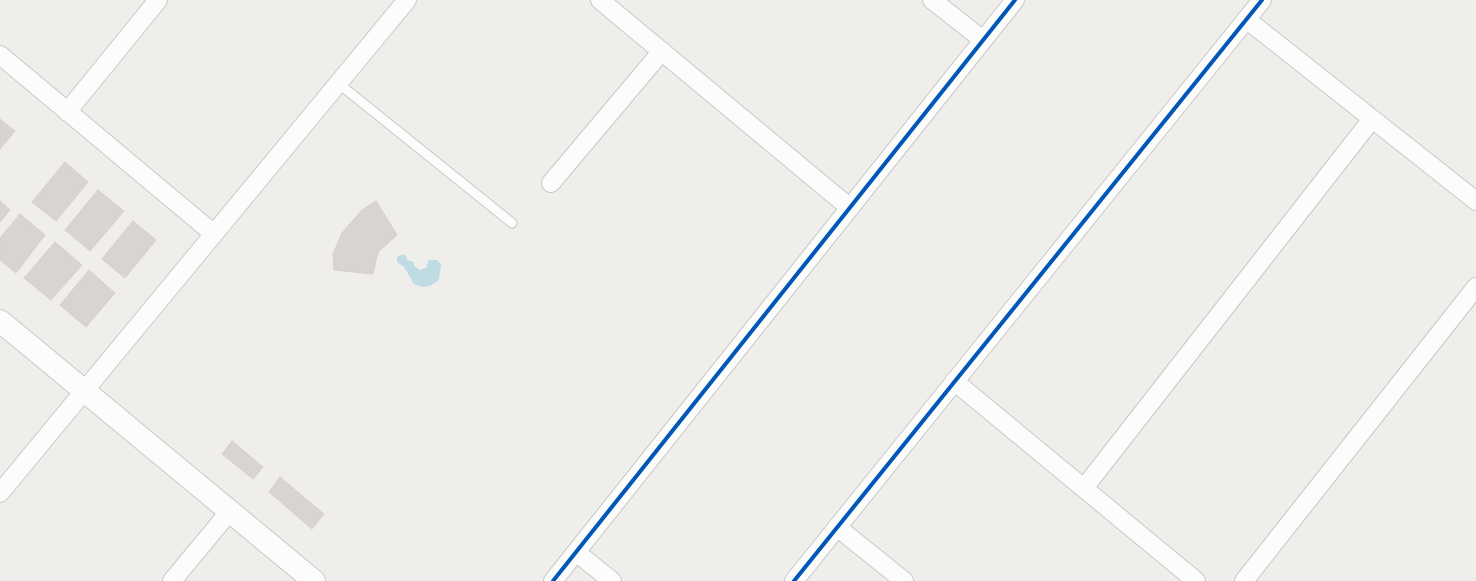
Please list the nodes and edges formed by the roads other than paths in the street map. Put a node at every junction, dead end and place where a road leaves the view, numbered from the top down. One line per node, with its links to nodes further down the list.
1 (158, 0): 12 (street)
2 (407, 0): 11 (street)
3 (600, 0): 9 (street)
4 (932, 0): 8 (street)
5 (1015, 0): 8 (street)
6 (1262, 0): 7 (street)
7 (1246, 19): 13 (street); 21 (street)
8 (983, 40): 16 (street)
9 (662, 51): 14 (street); 16 (street)
10 (0, 55): 12 (street)
11 (338, 83): 17 (lane); 18 (street)
12 (67, 112): 18 (street)
13 (1372, 119): 15 (street); 23 (street)
14 (551, 183)
15 (1476, 201)
16 (850, 208): 27 (street)
17 (512, 223)
18 (214, 234): 22 (street)
19 (1476, 287): 35 (street)
20 (0, 322): 22 (street)
21 (954, 381): 23 (street); 26 (street)
22 (85, 390): 24 (street); 25 (street)
23 (1084, 488): 34 (street)
24 (0, 493)
25 (230, 511): 28 (street); 29 (street)
26 (837, 527): 32 (street); 33 (street)
27 (576, 552): 30 (street); 31 (street)
28 (172, 581)
29 (314, 581)
30 (553, 581)
31 (612, 581)
32 (794, 581)
33 (904, 581)
34 (1196, 581)
35 (1244, 581)

